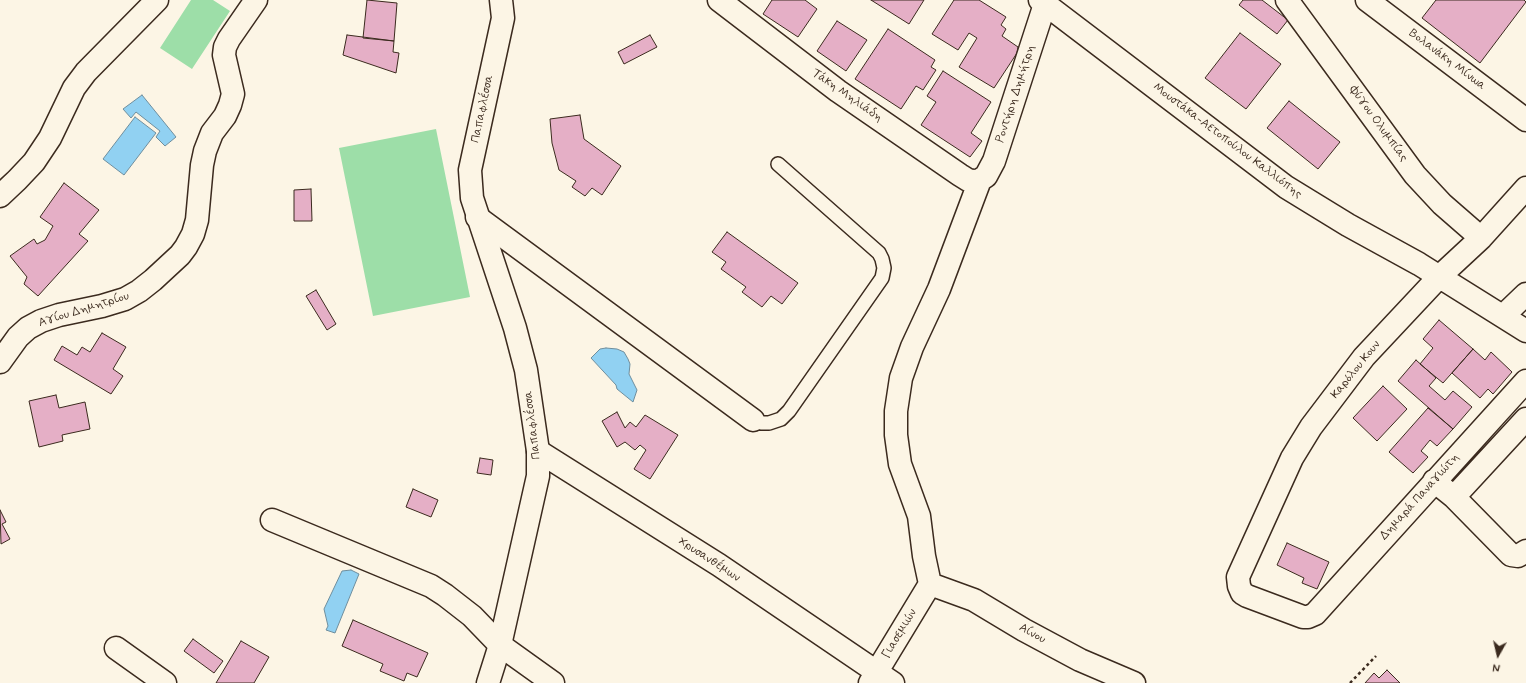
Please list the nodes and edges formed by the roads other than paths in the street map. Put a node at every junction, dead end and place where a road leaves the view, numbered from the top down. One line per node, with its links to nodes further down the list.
1 (157, 0): 13 (street)
2 (256, 0): 20 (street, Αγίου Δημητρίου)
3 (501, 0): 14 (street, Παπαφλέσσα)
4 (1287, 0): 15 (street, Φύγου Ολυμπίας)
5 (1367, 0): 9 (street, Βολανάκη Μίνωα)
6 (1042, 2): 8 (street, Μουστάκα-Αετοπούλου Καλλιόπης); 11 (street, Ροντήρη Δημήτρη)
7 (727, 3): 11 (street, Τάκη Μηλιάδη)
8 (1065, 9): 16 (street, Μουστάκα-Αετοπούλου Καλλιόπης)
9 (1526, 120)
10 (778, 164): 23 (lane)
11 (980, 180): 29 (street, Ροντήρη Δημήτρη)
12 (1526, 188): 15 (street, Καρόλου Κουν)
13 (0, 196)
14 (477, 217): 23 (street); 24 (street, Παπαφλέσσα)
15 (1481, 238): 16 (street, Καρόλου Κουν)
16 (1439, 277): 18 (street, Μουστάκα-Αετοπούλου Καλλιόπης); 30 (street, Καρόλου Κουν)
17 (1526, 294): 18 (street)
18 (1503, 316): 19 (street, Μουστάκα-Αετοπούλου Καλλιόπης)
19 (1526, 331)
20 (0, 362)
21 (1526, 381): 25 (street, Δημαρά Παναγιώτη)
22 (1526, 419): 26 (street)
23 (753, 420)
24 (538, 451): 31 (street, Παπαφλέσσα); 33 (street, Χρυσανθέμων)
25 (1434, 481): 26 (street); 30 (street, Δημαρά Παναγιώτη)
26 (1454, 497): 28 (street)
27 (272, 520): 31 (street)
28 (1522, 554)
29 (930, 584): 33 (street, Γιασεμιών); 37 (street, Αίνου)
30 (1315, 614)
31 (500, 645): 35 (street, Παπαφλέσσα); 36 (street)
32 (116, 648): 34 (street)
33 (880, 680)
34 (165, 683)
35 (488, 683)
36 (553, 683)
37 (1134, 683)

